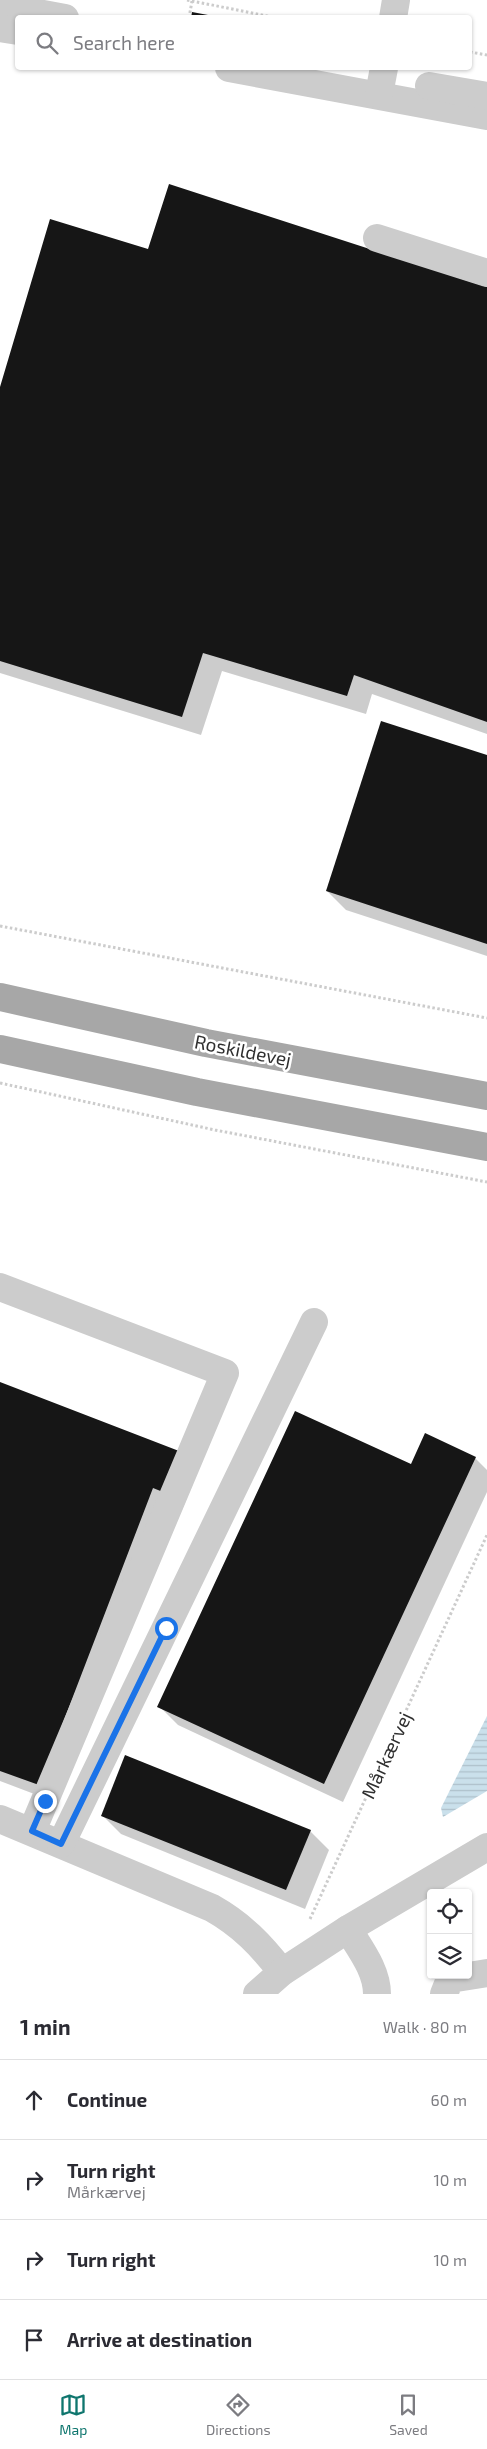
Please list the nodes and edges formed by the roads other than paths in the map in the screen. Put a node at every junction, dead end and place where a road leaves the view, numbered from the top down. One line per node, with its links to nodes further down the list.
1 (396, 0): 4 (street)
2 (0, 6): 3 (street)
3 (49, 15)
4 (394, 15)
5 (0, 28): 6 (street)
6 (15, 30)
7 (254, 70): 9 (street)
8 (328, 70): 9 (street)
9 (381, 80): 10 (street); 11 (street)
10 (487, 96)
11 (487, 116)
12 (377, 238): 13 (street)
13 (487, 272)
14 (0, 997): 16 (main road, Roskildevej)
15 (0, 1049): 17 (main road)
16 (487, 1096)
17 (487, 1146)
18 (0, 1287): 21 (street)
19 (314, 1322): 22 (street)
20 (0, 1819): 21 (street)
21 (32, 1831): 22 (street)
22 (61, 1844): 25 (street)
23 (487, 1847): 24 (street)
24 (348, 1929): 25 (street); 28 (street)
25 (282, 1972): 27 (street)
26 (487, 1973): 29 (street)
27 (257, 1994)
28 (377, 1994)
29 (444, 1994)

